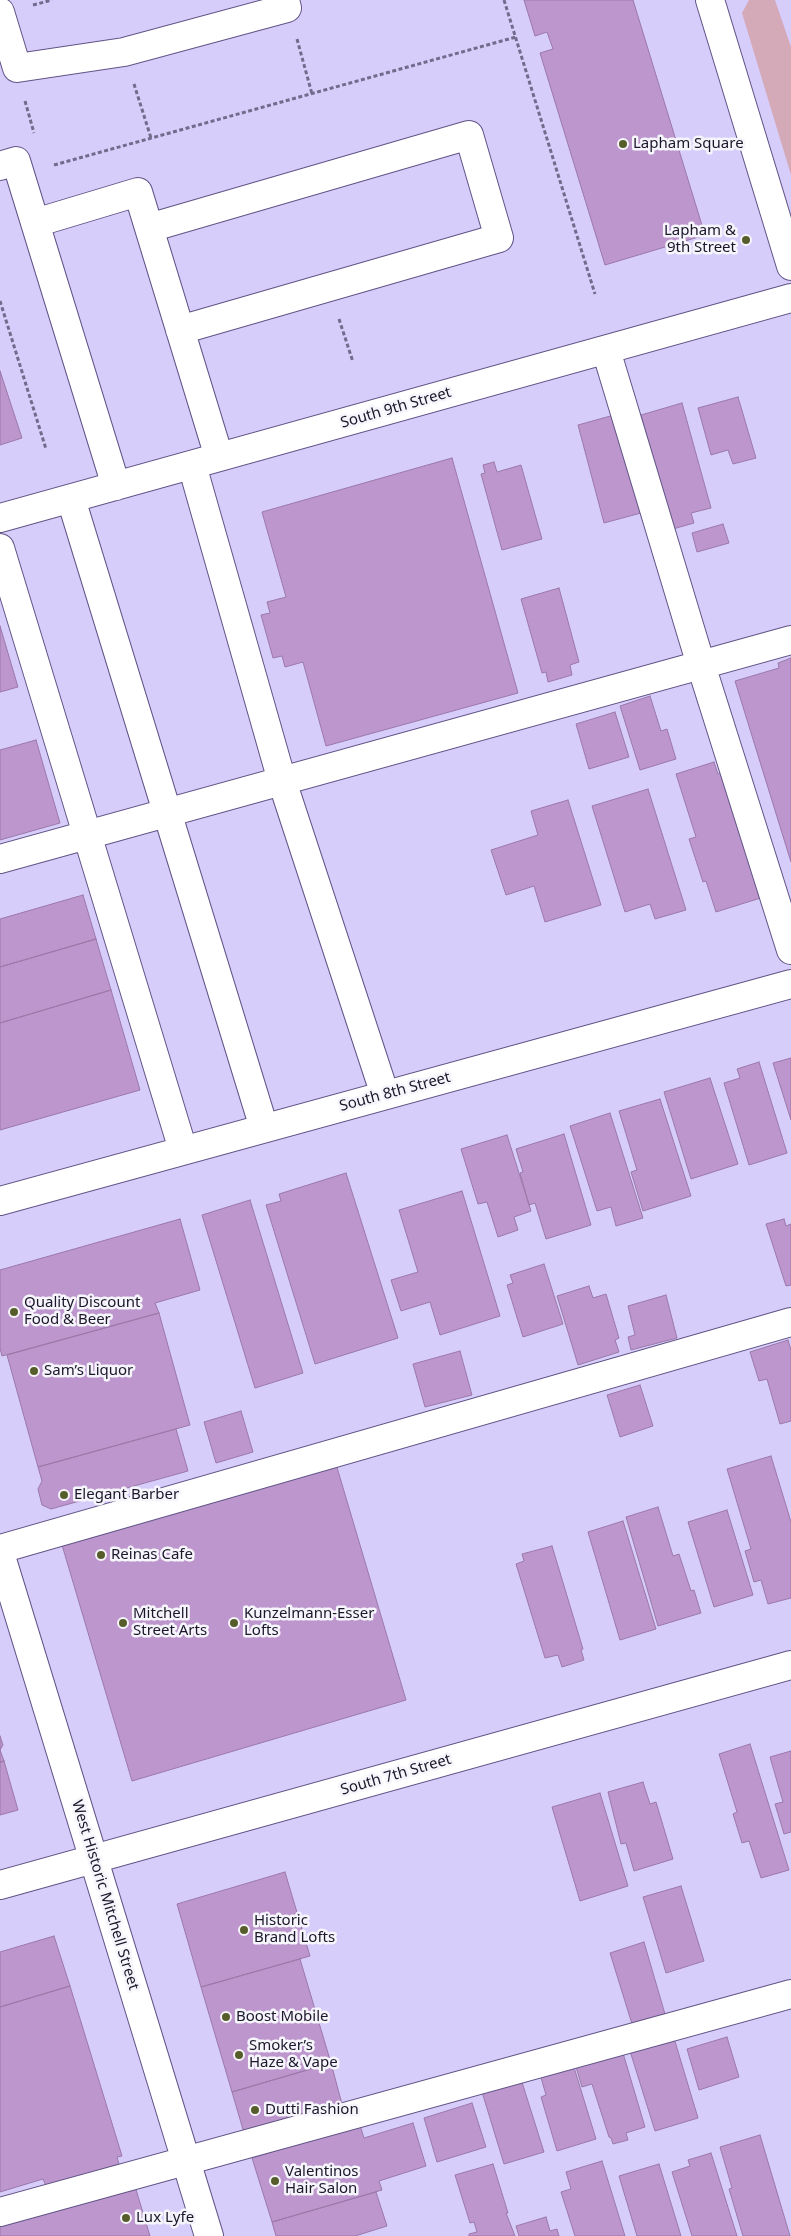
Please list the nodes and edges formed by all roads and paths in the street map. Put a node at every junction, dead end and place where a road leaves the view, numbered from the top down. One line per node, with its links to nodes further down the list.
1 (52, 0): 5 (path)
2 (504, 0): 7 (path)
3 (710, 0): 17 (street)
4 (286, 4): 8 (street); 10 (path)
5 (30, 6)
6 (0, 12): 9 (street)
7 (516, 38): 10 (path); 19 (path)
8 (124, 52): 9 (street); 11 (path)
9 (17, 68): 12 (path)
10 (312, 94): 11 (path)
11 (151, 138): 13 (path)
12 (36, 140)
13 (52, 165)
14 (0, 166): 15 (street)
15 (35, 223): 16 (street); 28 (street)
16 (149, 228): 18 (street); 22 (street)
17 (791, 266)
18 (330, 287): 22 (street); 24 (path)
19 (596, 294)
20 (791, 298): 23 (street, South 9th Street)
21 (0, 301): 25 (path)
22 (180, 330): 26 (street)
23 (606, 350): 26 (street, South 9th Street); 33 (street)
24 (353, 362)
25 (46, 449)
26 (220, 457): 27 (street, South 9th Street)
27 (192, 465): 28 (street, South 9th Street); 34 (street)
28 (116, 486): 29 (street, South 9th Street)
29 (72, 499): 30 (street, South 9th Street); 35 (street)
30 (0, 518)
31 (0, 548): 36 (street)
32 (791, 640): 33 (street)
33 (701, 665): 34 (street); 38 (street)
34 (282, 781): 35 (street); 40 (street)
35 (168, 813): 36 (street); 41 (street)
36 (87, 835): 37 (street); 42 (street)
37 (0, 859)
38 (791, 950)
39 (791, 984): 40 (street, South 8th Street)
40 (385, 1095): 41 (street, South 8th Street)
41 (264, 1128): 42 (street, South 8th Street)
42 (183, 1150): 43 (street, South 8th Street)
43 (0, 1200)
44 (791, 1322): 45 (street)
45 (0, 1549)
46 (0, 1553): 48 (street, West Historic Mitchell Street)
47 (791, 1666): 48 (street, South 7th Street)
48 (94, 1859): 49 (street, South 7th Street); 51 (street, West Historic Mitchell Street)
49 (0, 1885)
50 (791, 1994): 51 (street)
51 (186, 2160): 52 (street); 53 (street, West Historic Mitchell Street)
52 (0, 2212)
53 (209, 2236)

